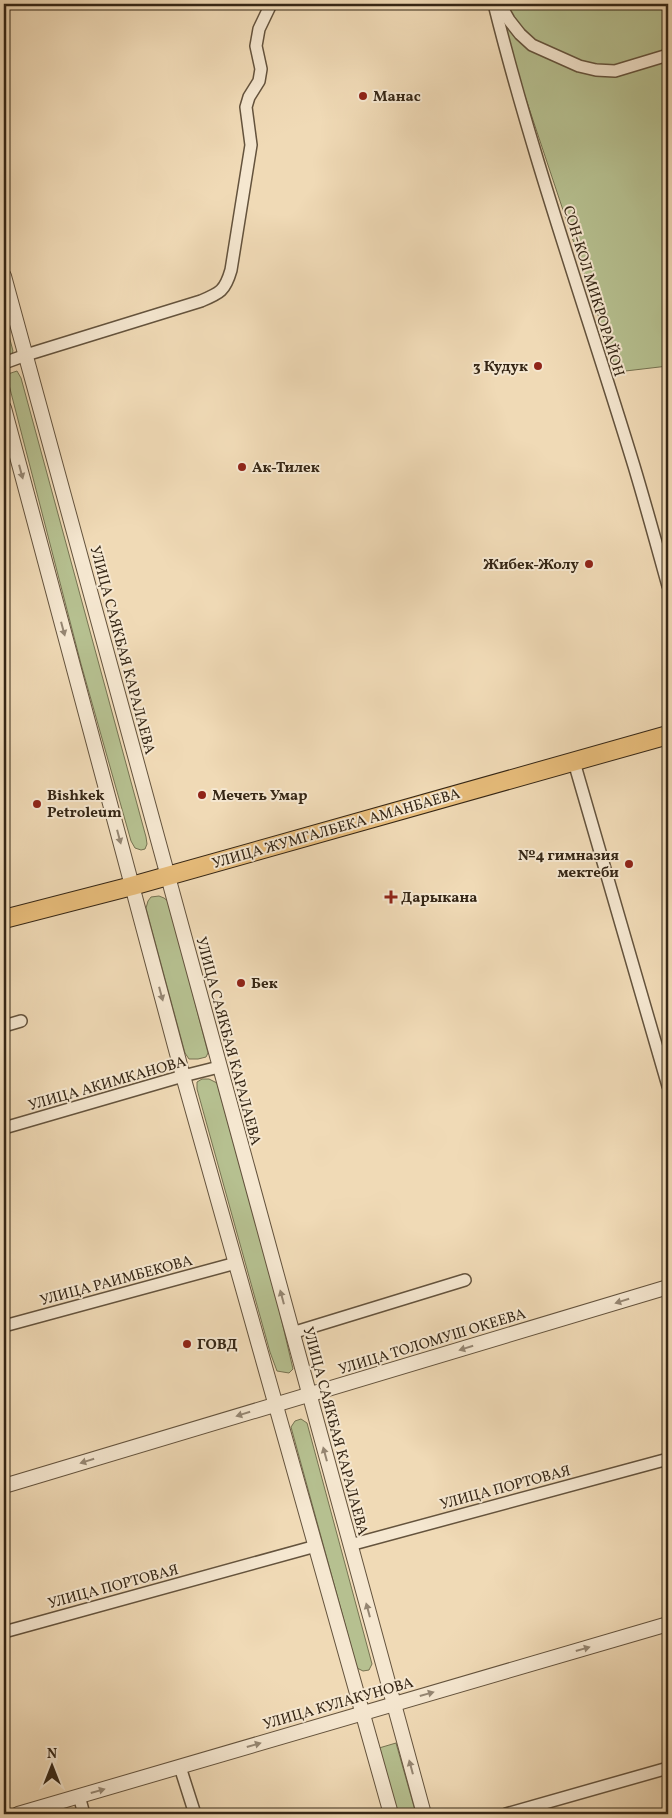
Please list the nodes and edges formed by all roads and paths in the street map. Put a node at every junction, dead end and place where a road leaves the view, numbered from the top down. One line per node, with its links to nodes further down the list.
1 (271, 4): 6 (street)
2 (494, 4): 9 (street, СОН-КОЛ МИКРОРАЙОН)
3 (500, 4): 4 (street)
4 (668, 55)
5 (4, 276): 6 (street, УЛИЦА САЯКБАЯ КАРАЛАЕВА)
6 (26, 355): 7 (street); 12 (street, УЛИЦА САЯКБАЯ КАРАЛАЕВА)
7 (4, 363)
8 (4, 408): 13 (street, one-way to 13)
9 (668, 586)
10 (668, 735): 11 (main road, УЛИЦА ЖУМГАЛБЕКА АМАНБАЕВА)
11 (574, 762): 12 (main road, УЛИЦА ЖУМГАЛБЕКА АМАНБАЕВА); 19 (street)
12 (168, 876): 13 (main road, УЛИЦА ЖУМГАЛБЕКА АМАНБАЕВА); 17 (street, УЛИЦА САЯКБАЯ КАРАЛАЕВА)
13 (132, 886): 14 (main road, УЛИЦА ЖУМГАЛБЕКА АМАНБАЕВА); 18 (street, one-way to 18)
14 (4, 919)
15 (21, 1021): 16 (street)
16 (4, 1026)
17 (219, 1067): 18 (street, УЛИЦА АКИМКАНОВА); 25 (street, УЛИЦА САЯКБАЯ КАРАЛАЕВА, one-way to 17)
18 (183, 1076): 20 (street, УЛИЦА АКИМКАНОВА); 21 (street)
19 (668, 1086)
20 (4, 1128)
21 (236, 1263): 24 (street, УЛИЦА РАИМБЕКОВА); 27 (street)
22 (465, 1280): 25 (street)
23 (668, 1287): 26 (street, УЛИЦА ТОЛОМУШ ОКЕЕВА, one-way to 26)
24 (4, 1326)
25 (292, 1333): 26 (street, УЛИЦА САЯКБАЯ КАРАЛАЕВА)
26 (309, 1394): 27 (street, УЛИЦА ТОЛОМУШ ОКЕЕВА); 30 (street, УЛИЦА САЯКБАЯ КАРАЛАЕВА, one-way to 26)
27 (276, 1404): 29 (street, УЛИЦА ТОЛОМУШ ОКЕЕВА, one-way to 29); 31 (street)
28 (668, 1459): 30 (street, УЛИЦА ПОРТОВАЯ)
29 (4, 1486)
30 (350, 1545): 34 (street, УЛИЦА САЯКБАЯ КАРАЛАЕВА, one-way to 30)
31 (316, 1546): 33 (street, УЛИЦА ПОРТОВАЯ); 35 (street)
32 (668, 1624): 34 (street, УЛИЦА КУЛАКУНОВА, one-way to 32)
33 (4, 1632)
34 (394, 1704): 35 (street, УЛИЦА КУЛАКУНОВА); 43 (street, УЛИЦА САЯКБАЯ КАРАЛАЕВА, one-way to 34)
35 (363, 1713): 36 (street, УЛИЦА КУЛАКУНОВА, one-way to 35); 42 (street)
36 (180, 1767): 38 (street, УЛИЦА КУЛАКУНОВА, one-way to 36); 41 (street)
37 (668, 1768): 44 (street)
38 (79, 1796): 39 (street, УЛИЦА КУЛАКУНОВА); 40 (street)
39 (18, 1814)
40 (84, 1814)
41 (195, 1814)
42 (391, 1814)
43 (424, 1814)
44 (506, 1814)

